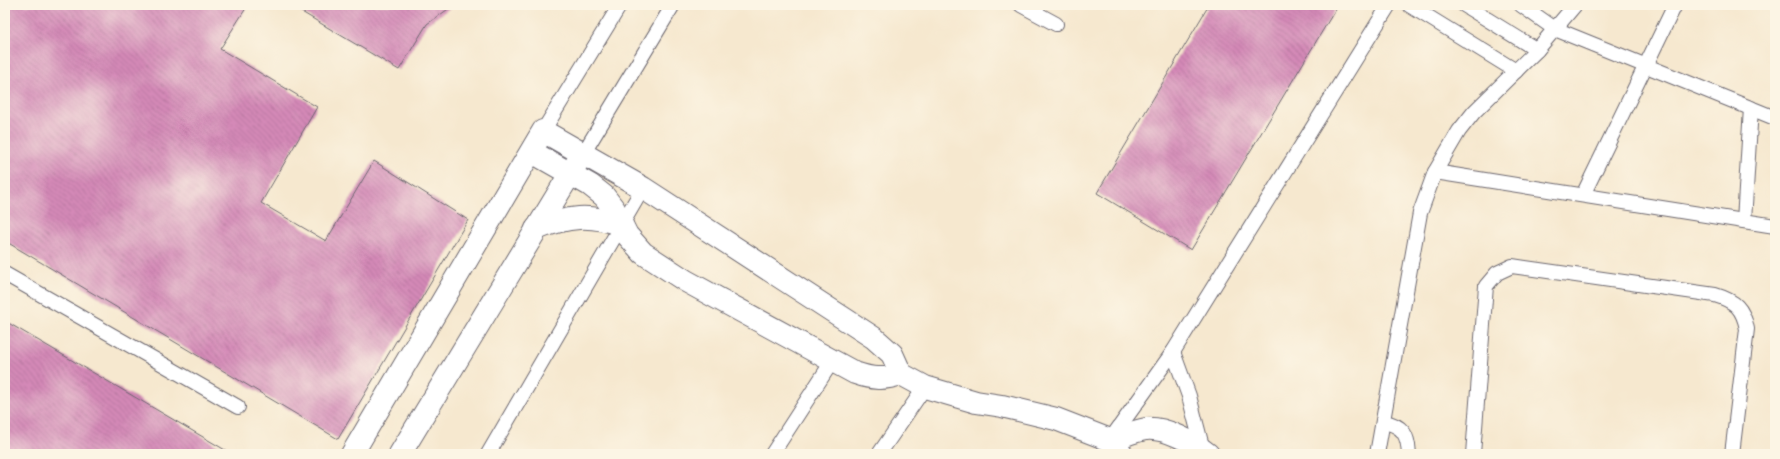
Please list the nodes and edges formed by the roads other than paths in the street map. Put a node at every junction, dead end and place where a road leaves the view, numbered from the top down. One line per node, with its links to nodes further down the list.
1 (620, 5): 17 (lane)
2 (673, 5): 19 (lane)
3 (1021, 5): 10 (lane)
4 (1389, 5): 29 (lane)
5 (1409, 5): 14 (lane)
6 (1464, 5): 12 (lane)
7 (1521, 5): 11 (lane)
8 (1575, 5): 11 (lane)
9 (1675, 5): 13 (lane)
10 (1056, 24)
11 (1555, 29): 12 (lane); 13 (lane)
12 (1536, 50): 14 (lane)
13 (1645, 67): 15 (lane); 23 (lane)
14 (1516, 71): 20 (lane)
15 (1750, 108): 16 (lane); 24 (lane)
16 (1775, 118)
17 (544, 131): 18 (street); 19 (street)
18 (532, 152): 21 (street); 37 (street)
19 (583, 154): 21 (street); 22 (street)
20 (1435, 172): 23 (lane); 34 (lane)
21 (570, 173): 25 (street); 27 (street)
22 (643, 188): 25 (lane); 31 (street)
23 (1583, 195): 24 (lane)
24 (1744, 221): 26 (lane)
25 (622, 225): 27 (street); 30 (street); 39 (lane)
26 (1775, 226)
27 (536, 229): 38 (street)
28 (5, 274): 33 (lane)
29 (1173, 352): 35 (lane); 36 (lane)
30 (832, 360): 31 (street); 40 (lane)
31 (901, 374): 32 (street)
32 (925, 387): 35 (street); 41 (lane)
33 (238, 407)
34 (1383, 422): 42 (lane); 43 (lane)
35 (1116, 447): 36 (street)
36 (1205, 453)
37 (352, 454)
38 (400, 454)
39 (488, 454)
40 (772, 454)
41 (879, 454)
42 (1377, 454)
43 (1409, 454)
44 (1473, 454): 45 (lane)
45 (1732, 454)

